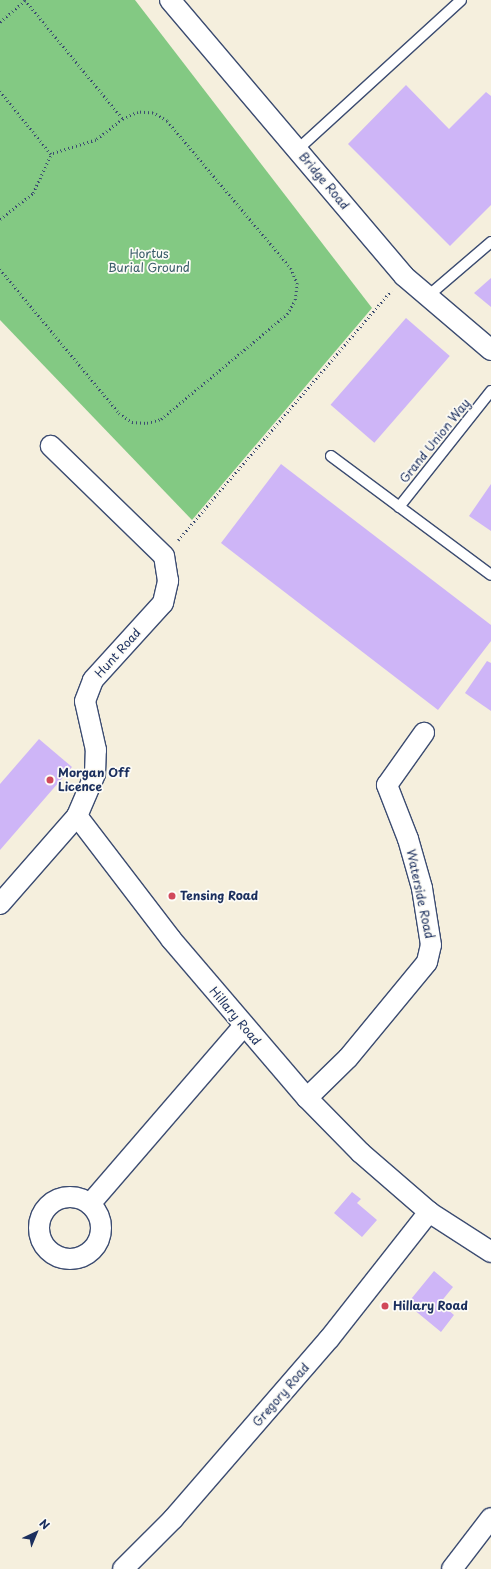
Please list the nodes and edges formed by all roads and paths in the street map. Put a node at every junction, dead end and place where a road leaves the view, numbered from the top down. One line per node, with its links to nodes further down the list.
1 (25, 0): 4 (path); 6 (path)
2 (170, 0): 7 (street, Bridge Road)
3 (461, 0): 7 (lane)
4 (0, 22)
5 (0, 91): 8 (path)
6 (122, 119): 8 (path); 11 (path)
7 (297, 150): 12 (street, Bridge Road)
8 (51, 154): 9 (path)
9 (0, 219)
10 (491, 242): 13 (lane)
11 (0, 269)
12 (404, 276): 13 (street, Bridge Road); 19 (path)
13 (428, 296): 14 (street, Bridge Road)
14 (491, 350)
15 (491, 391): 18 (lane, Grand Union Way)
16 (51, 446): 19 (street)
17 (331, 456): 18 (lane)
18 (399, 507): 20 (lane)
19 (164, 556): 22 (street, Hunt Road)
20 (491, 575)
21 (424, 733): 25 (street, Waterside Road)
22 (78, 816): 23 (street, Hunt Road); 24 (street, Hillary Road)
23 (0, 904)
24 (243, 1027): 25 (street, Hillary Road); 26 (street)
25 (307, 1098): 27 (street, Hillary Road)
26 (90, 1204)
27 (429, 1212): 28 (street, Hillary Road); 30 (street, Gregory Road)
28 (491, 1252)
29 (491, 1518): 31 (street)
30 (123, 1569)
31 (452, 1569)

